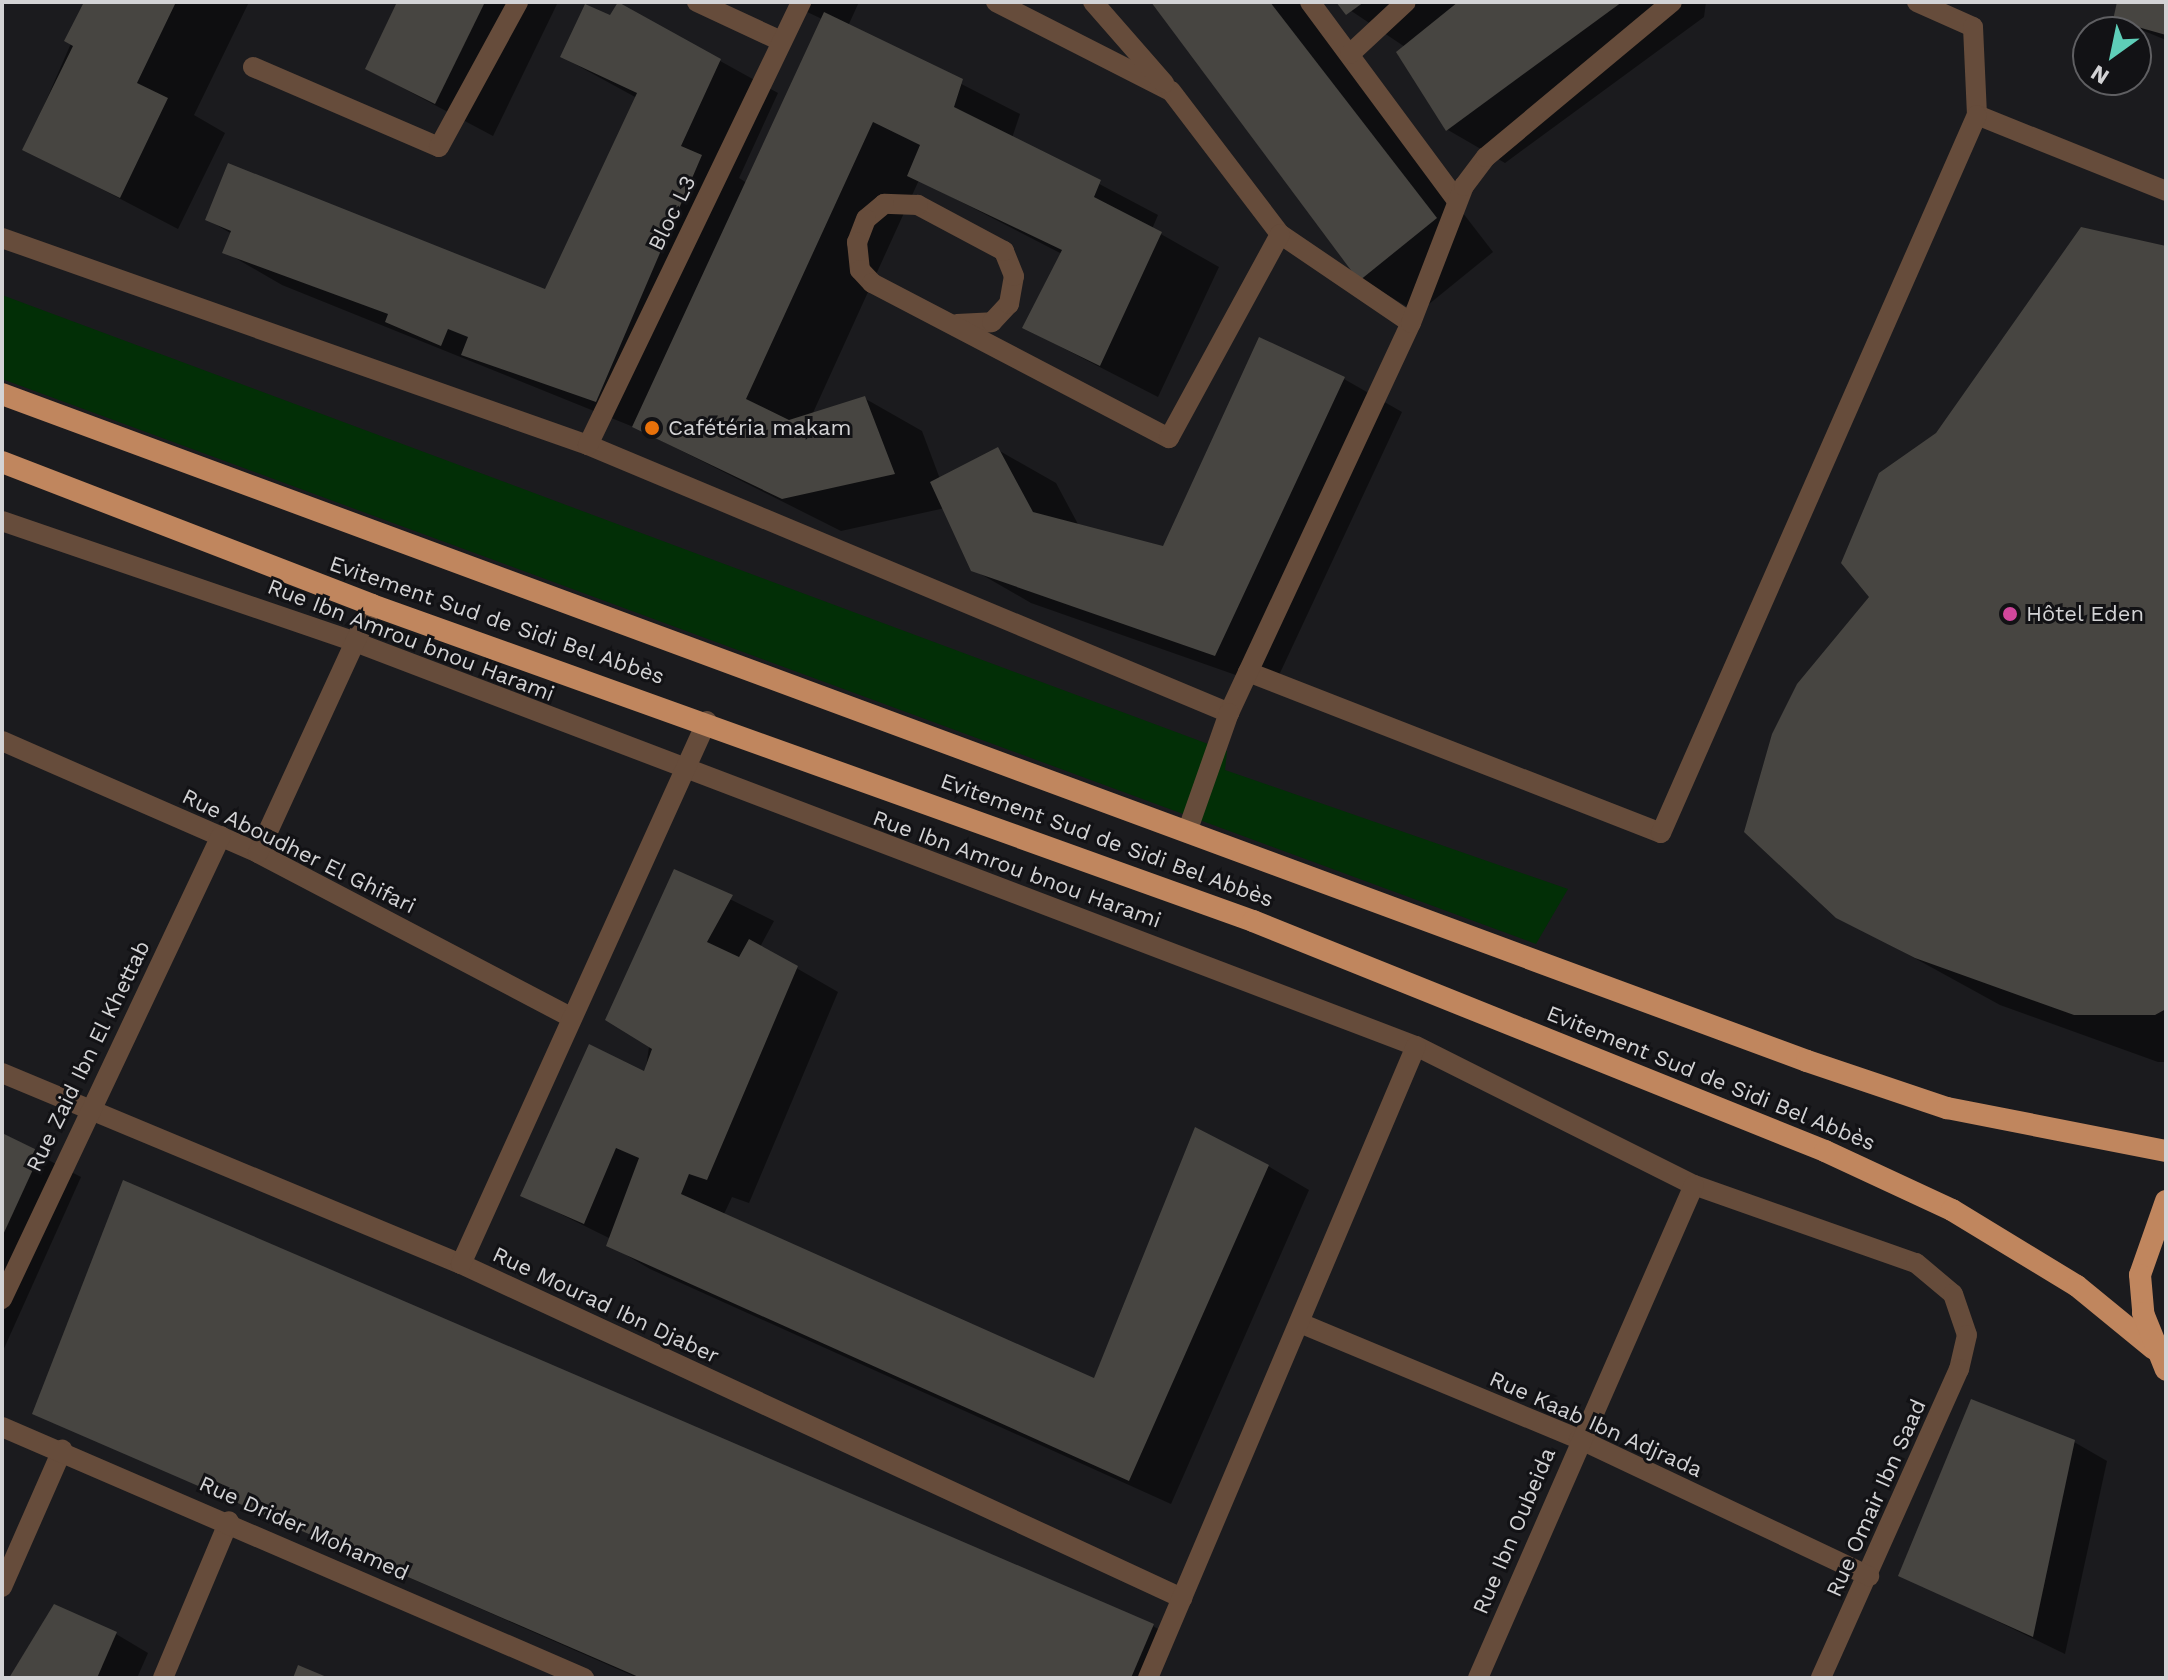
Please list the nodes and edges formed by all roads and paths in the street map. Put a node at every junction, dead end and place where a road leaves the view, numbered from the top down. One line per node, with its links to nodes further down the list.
1 (518, 2): 12 (street)
2 (697, 2): 10 (street)
3 (801, 2): 10 (street, Bloc L3)
4 (996, 2): 13 (street)
5 (1093, 2): 13 (street)
6 (1310, 2): 11 (street)
7 (1406, 2): 11 (street)
8 (1672, 2): 16 (street)
9 (1917, 2): 14 (street)
10 (781, 41): 22 (street, Bloc L3)
11 (1350, 54): 16 (street)
12 (253, 67)
13 (1171, 91): 17 (street)
14 (1977, 115): 15 (street); 27 (street)
15 (2166, 191)
16 (1457, 201): 19 (street)
17 (1280, 234): 19 (street); 20 (street)
18 (2, 238): 22 (street)
19 (1411, 323): 27 (street)
20 (957, 324): 20 (street)
21 (2, 394): 32 (highway, Evitement Sud de Sidi Bel Abbès)
22 (588, 445): 28 (street)
23 (2, 462): 25 (highway, Evitement Sud de Sidi Bel Abbès)
24 (2, 521): 26 (street, Rue Ibn Amrou bnou Harami)
25 (372, 605): 26 (street); 29 (highway, Evitement Sud de Sidi Bel Abbès)
26 (355, 642): 31 (street, Rue Ibn Amrou bnou Harami); 34 (street)
27 (1248, 672): 28 (street)
28 (1229, 713): 32 (street)
29 (707, 721): 31 (street); 46 (highway, Evitement Sud de Sidi Bel Abbès)
30 (2, 741): 33 (street, Rue Aboudher El Ghifari)
31 (683, 771): 35 (street); 36 (street, Rue Ibn Amrou bnou Harami)
32 (1187, 832): 39 (highway, Evitement Sud de Sidi Bel Abbès)
33 (221, 836): 34 (street, Rue Aboudher El Ghifari); 38 (street, Rue Zaid Ibn El Khettab)
34 (258, 853): 35 (street, Rue Aboudher El Ghifari)
35 (569, 1016): 42 (street)
36 (1416, 1046): 40 (street, Rue Ibn Amrou bnou Harami); 44 (street)
37 (2, 1073): 38 (street, Rue Mourad Ibn Djaber)
38 (86, 1108): 42 (street, Rue Mourad Ibn Djaber); 43 (street, Rue Zaid Ibn El Khettab)
39 (2166, 1151)
40 (1694, 1185): 45 (street, Rue Ibn Amrou bnou Harami); 49 (street, Rue Ibn Oubeida)
41 (2166, 1201): 46 (highway)
42 (461, 1264): 54 (street, Rue Mourad Ibn Djaber)
43 (2, 1299)
44 (1300, 1323): 49 (street, Rue Kaab Ibn Adjrada); 54 (street)
45 (1967, 1335): 52 (street, Rue Omair Ibn Saad)
46 (2154, 1349): 47 (highway)
47 (2166, 1370)
48 (2, 1427): 50 (street, Rue Drider Mohamed)
49 (1579, 1439): 52 (street, Rue Kaab Ibn Adjrada); 58 (street, Rue Ibn Oubeida)
50 (62, 1450): 51 (street, Rue Drider Mohamed); 53 (street)
51 (229, 1521): 55 (street); 56 (street, Rue Drider Mohamed)
52 (1869, 1576): 59 (street, Rue Omair Ibn Saad)
53 (2, 1587)
54 (1182, 1598): 57 (street)
55 (163, 1678)
56 (584, 1678)
57 (1148, 1678)
58 (1478, 1678)
59 (1821, 1678)

